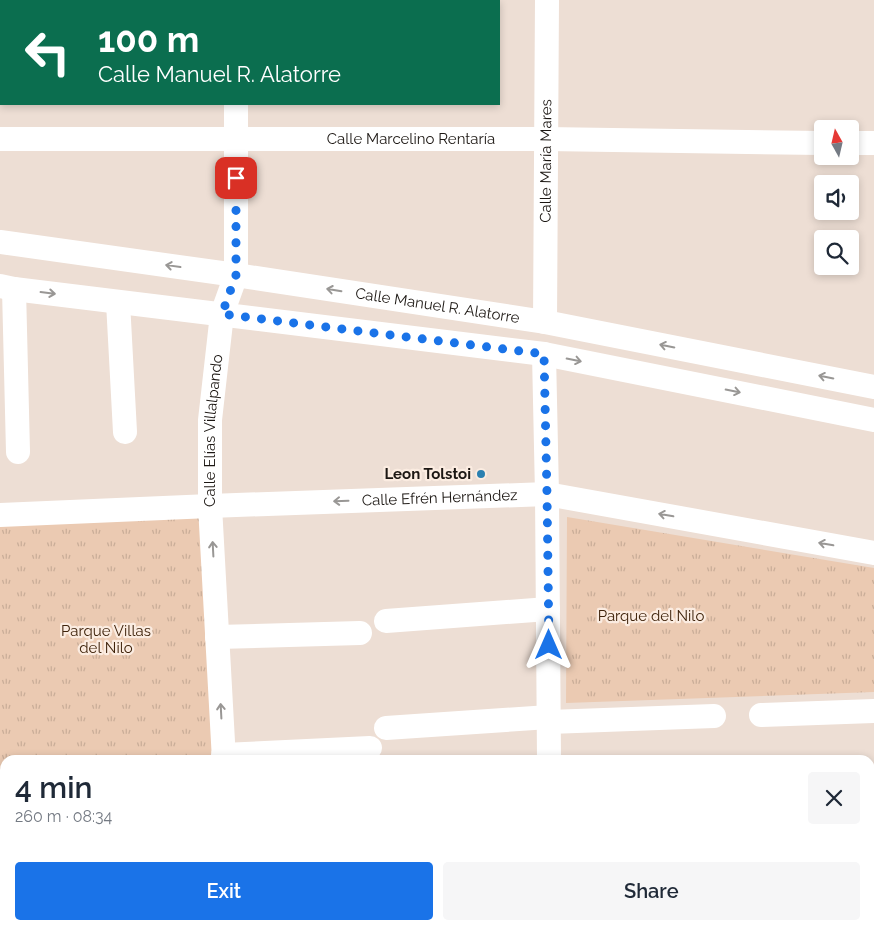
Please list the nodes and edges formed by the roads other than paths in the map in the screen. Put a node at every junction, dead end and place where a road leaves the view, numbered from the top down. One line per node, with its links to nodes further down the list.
1 (547, 0): 5 (street, Calle María Mares)
2 (236, 105): 4 (street, Calle Elías Villalpando)
3 (0, 139): 4 (street, Calle Marcelino Rentaría)
4 (236, 139): 5 (street, Calle Marcelino Rentaría); 10 (street, Calle Elías Villalpando)
5 (546, 139): 6 (street, Calle Marcelino Rentaría); 14 (street, Calle María Mares)
6 (814, 142)
7 (859, 143): 8 (street)
8 (874, 143)
9 (0, 242): 10 (street, Calle Manuel R. Alatorre, one-way to 9)
10 (236, 275): 13 (street, Calle Elías Villalpando); 14 (street, Calle Manuel R. Alatorre, one-way to 10)
11 (7, 287): 12 (street, Calle Manuel R. Alatorre, one-way to 12); 19 (street)
12 (118, 302): 13 (street, Calle Manuel R. Alatorre); 18 (street)
13 (222, 314): 15 (street, Calle Manuel R. Alatorre); 21 (street, Calle Elías Villalpando)
14 (545, 322): 16 (street, Calle Manuel R. Alatorre, one-way to 14)
15 (544, 354): 17 (street, Calle Manuel R. Alatorre, one-way to 17); 20 (street)
16 (874, 387)
17 (874, 420)
18 (125, 432)
19 (18, 452)
20 (547, 494): 21 (street, Calle Efrén Hernández, one-way to 21); 23 (street, Calle Efrén Hernández, one-way to 20); 24 (street)
21 (210, 506): 22 (street, Calle Efrén Hernández); 27 (street, Calle Elías Villalpando, one-way to 21)
22 (0, 515)
23 (874, 552)
24 (548, 609): 25 (street); 31 (street)
25 (386, 621)
26 (360, 633): 27 (street)
27 (217, 637): 34 (street, Calle Elías Villalpando, one-way to 27)
28 (874, 711): 29 (street)
29 (761, 714)
30 (714, 716): 31 (street)
31 (549, 719): 32 (street); 36 (street)
32 (386, 728)
33 (370, 748): 35 (street)
34 (224, 755)
35 (268, 755)
36 (549, 755)

